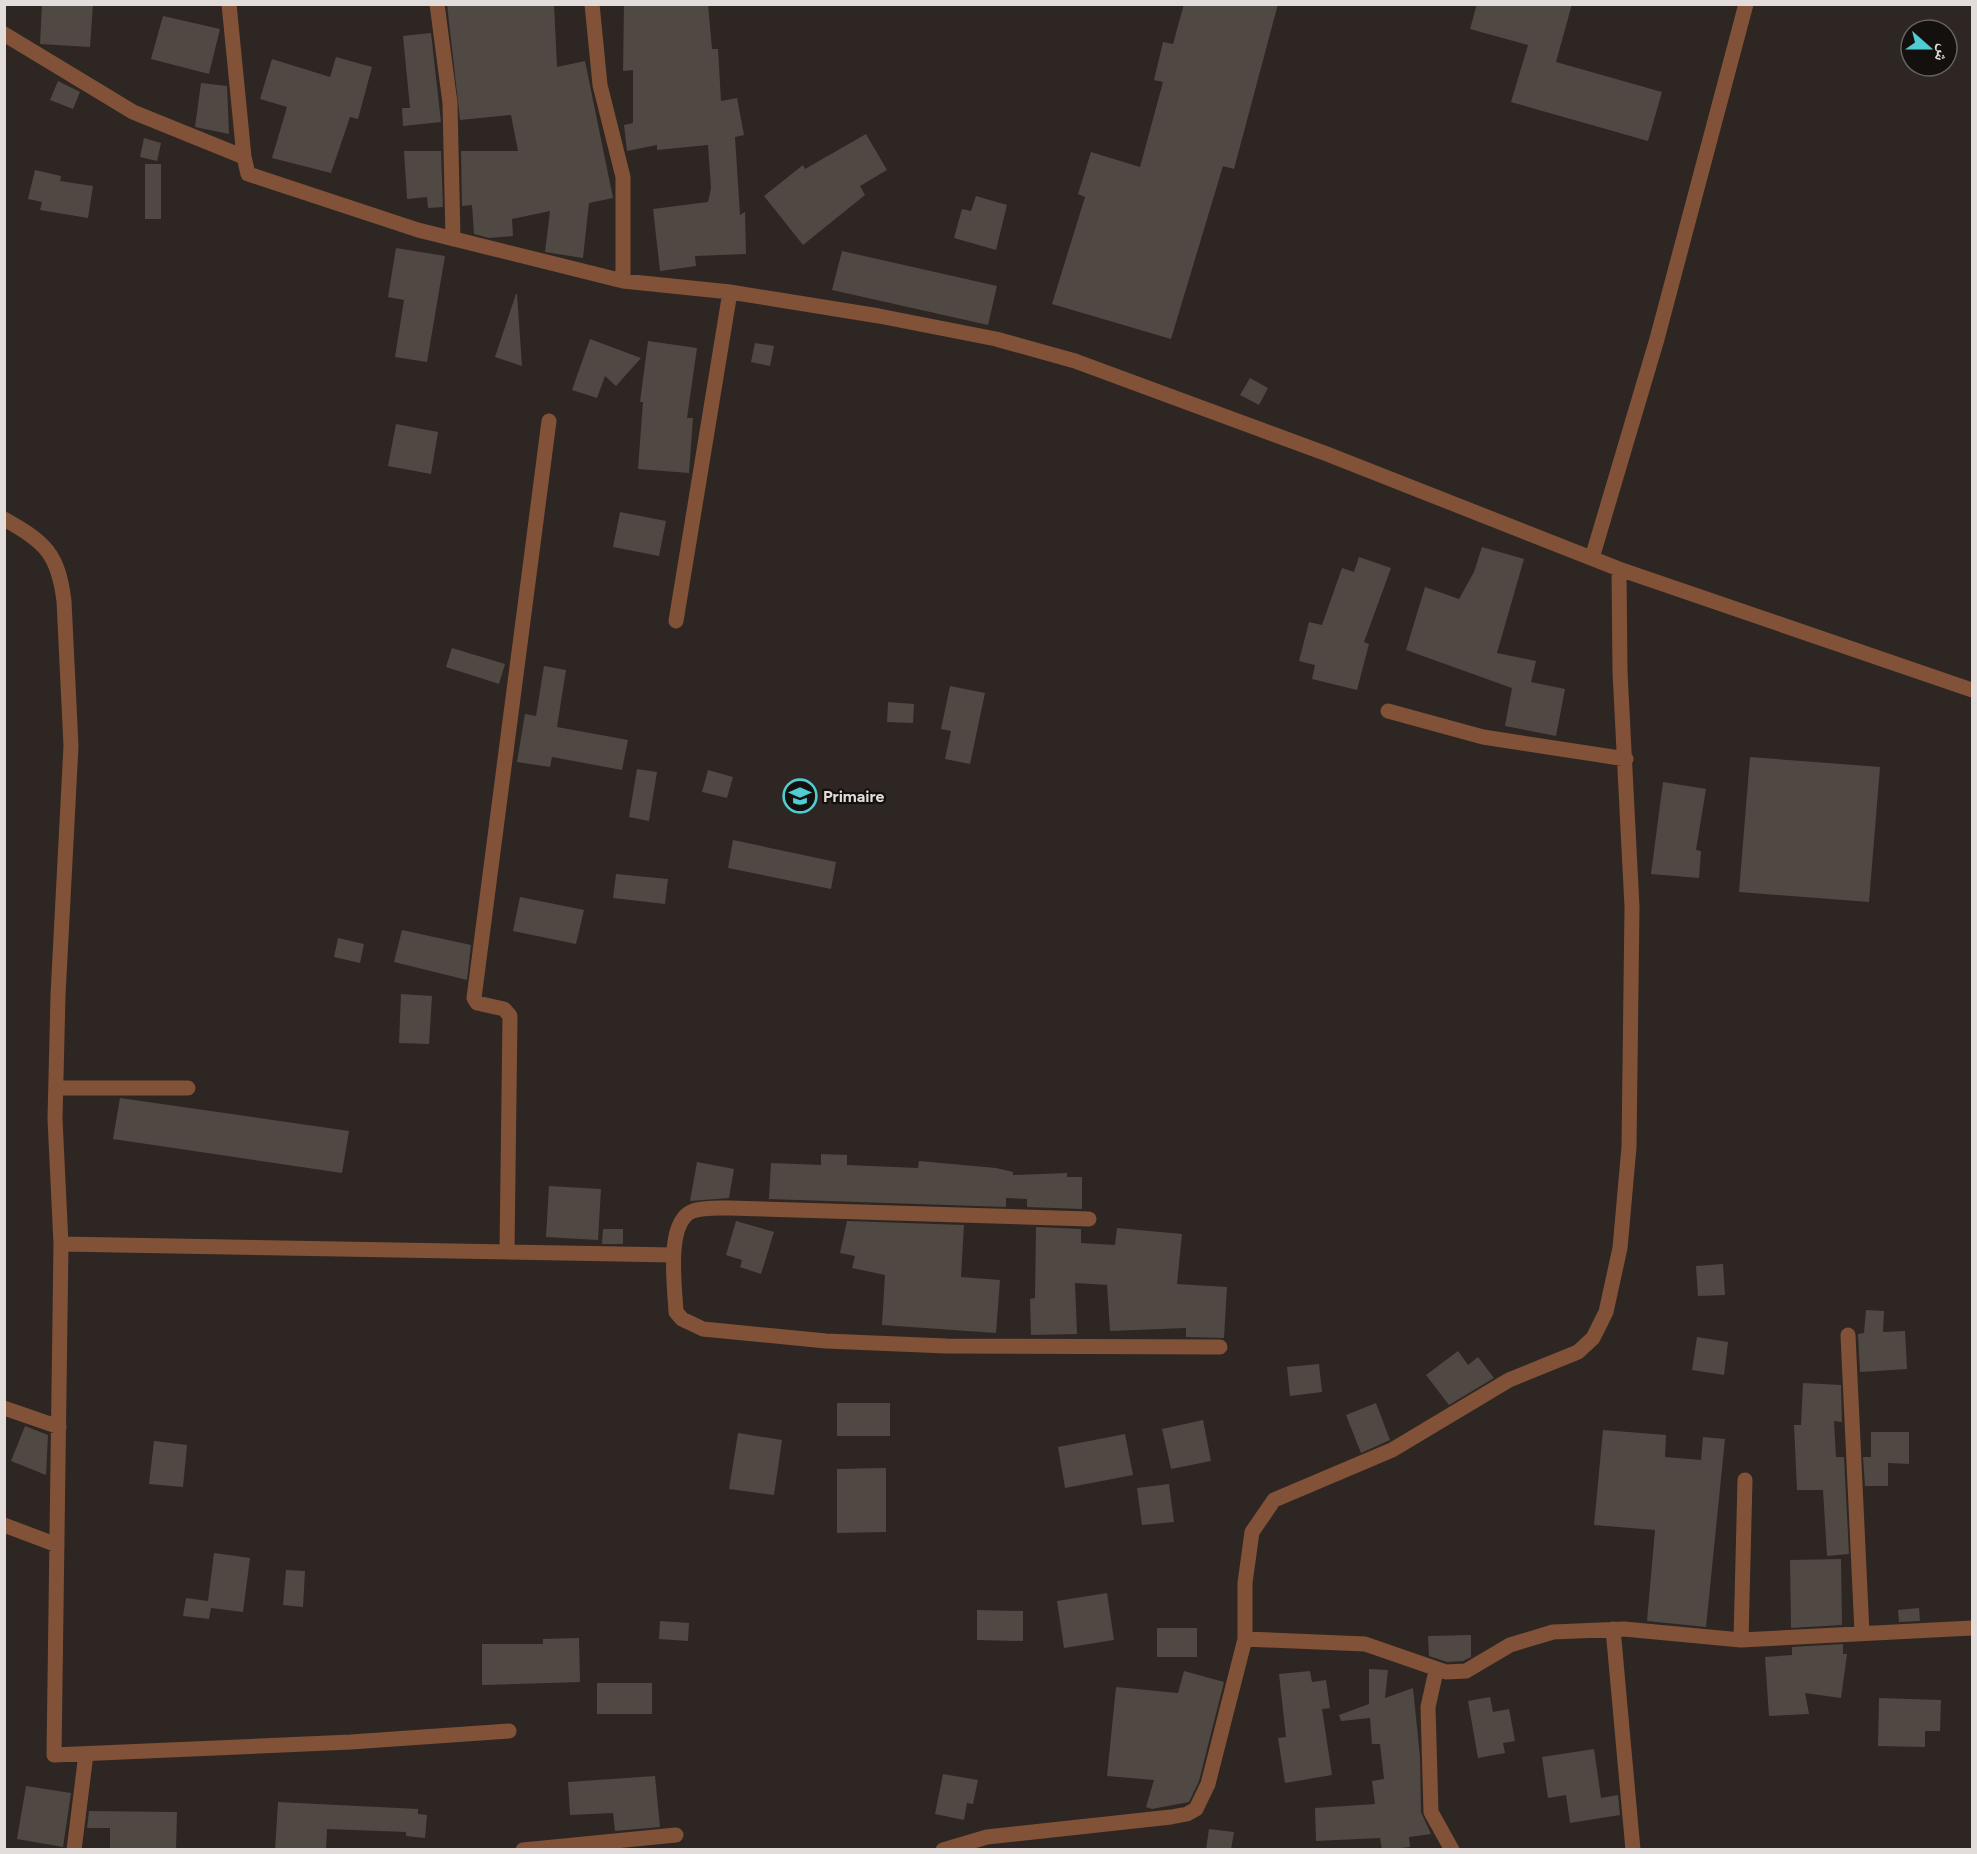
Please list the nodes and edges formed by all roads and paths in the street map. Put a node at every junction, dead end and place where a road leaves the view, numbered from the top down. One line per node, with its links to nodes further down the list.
1 (229, 4): 6 (street)
2 (437, 4): 7 (street)
3 (592, 4): 8 (street)
4 (1746, 4): 12 (street)
5 (4, 34): 6 (street)
6 (244, 158): 7 (street)
7 (453, 239): 8 (street)
8 (624, 280): 9 (street)
9 (730, 292): 12 (street); 14 (street)
10 (549, 421): 22 (street)
11 (4, 519): 18 (street)
12 (1592, 558): 13 (street)
13 (1619, 568): 15 (street); 17 (street)
14 (676, 621)
15 (1972, 690)
16 (1389, 711): 17 (street)
17 (1626, 759): 34 (street)
18 (56, 1088): 19 (street); 21 (street)
19 (188, 1088)
20 (1089, 1219): 23 (street)
21 (61, 1244): 22 (street); 27 (street)
22 (507, 1252): 23 (street)
23 (673, 1255): 25 (street)
24 (1848, 1335): 33 (street)
25 (1220, 1347)
26 (4, 1408): 27 (street)
27 (59, 1427): 30 (street)
28 (1745, 1480): 35 (street)
29 (4, 1525): 30 (street)
30 (57, 1545): 38 (street)
31 (1972, 1628): 33 (street)
32 (1612, 1629): 35 (street); 36 (street); 44 (street)
33 (1862, 1633): 35 (street)
34 (1245, 1639): 36 (street); 42 (street)
35 (1741, 1640)
36 (1436, 1671): 43 (street)
37 (509, 1731): 38 (street)
38 (86, 1754): 40 (street)
39 (676, 1834): 41 (street)
40 (74, 1850)
41 (523, 1850)
42 (943, 1850)
43 (1452, 1850)
44 (1633, 1850)

